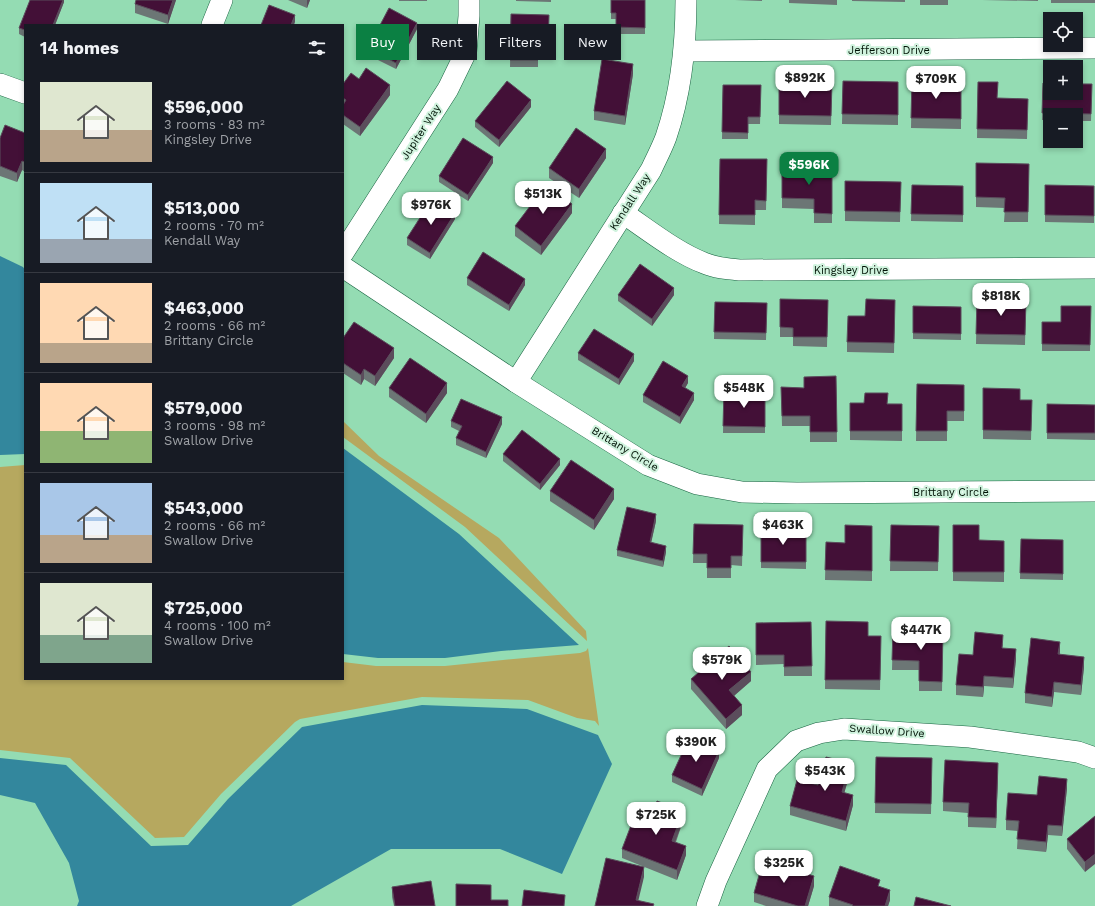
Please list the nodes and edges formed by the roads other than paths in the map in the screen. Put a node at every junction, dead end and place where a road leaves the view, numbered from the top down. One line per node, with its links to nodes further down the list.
1 (222, 0): 4 (street)
2 (469, 0): 10 (street, Jupiter Way)
3 (686, 0): 6 (street, Kendall Way)
4 (212, 24)
5 (1095, 48): 6 (street, Jefferson Drive)
6 (684, 51): 9 (street, Kendall Way)
7 (0, 84): 8 (street)
8 (24, 93)
9 (623, 213): 12 (street, Kingsley Drive); 13 (street, Kendall Way)
10 (344, 251)
11 (344, 268): 13 (street, Brittany Circle)
12 (1095, 268)
13 (516, 382): 14 (street, Brittany Circle)
14 (1095, 491)
15 (1095, 758): 16 (street, Swallow Drive)
16 (706, 906)

